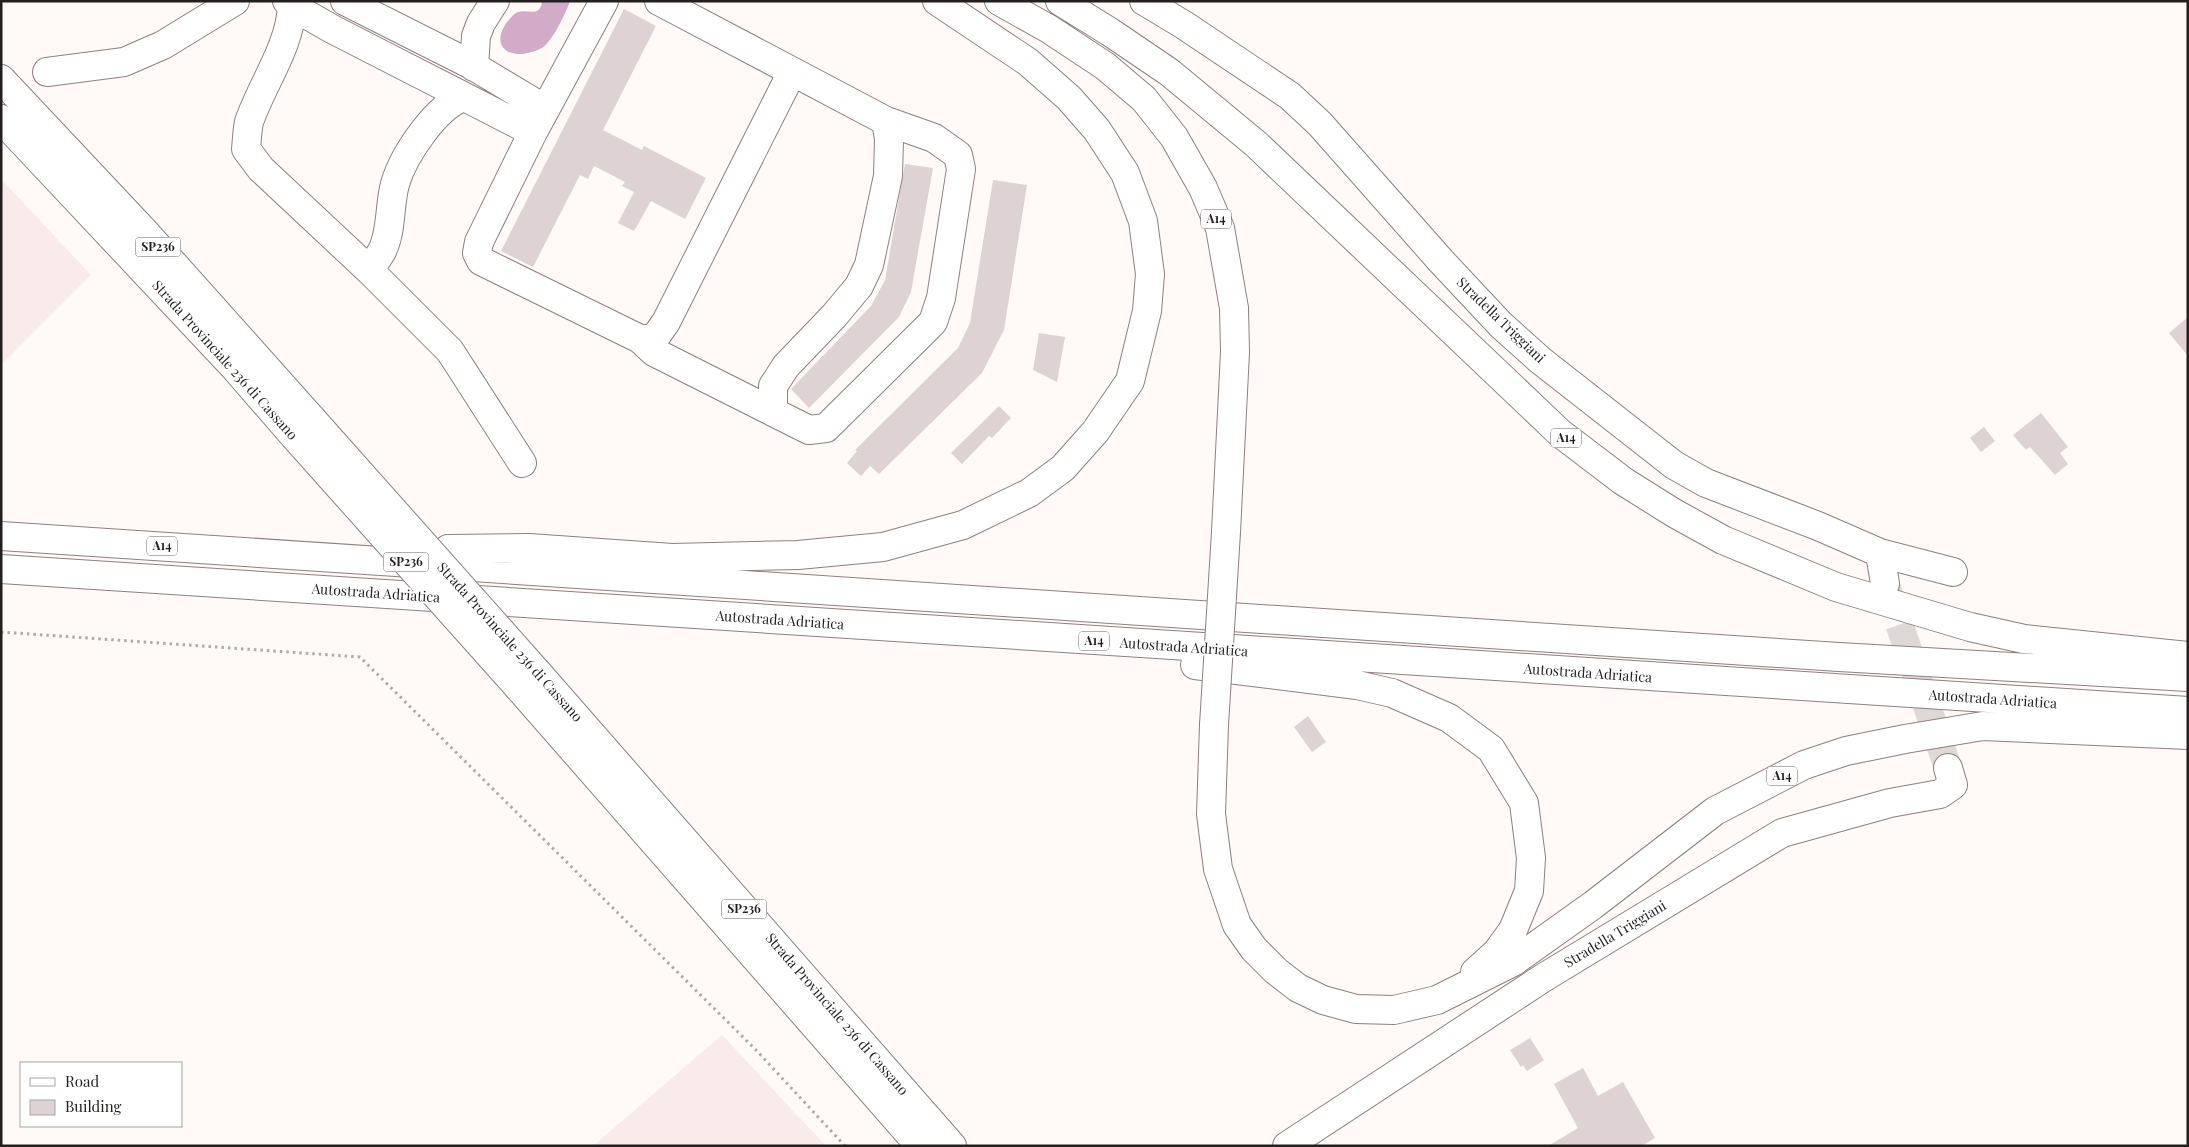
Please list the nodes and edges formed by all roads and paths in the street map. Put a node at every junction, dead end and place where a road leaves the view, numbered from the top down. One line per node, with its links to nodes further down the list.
1 (235, 1): 13 (main road)
2 (345, 1): 12 (main road)
3 (496, 1): 12 (main road)
4 (604, 1): 18 (main road)
5 (659, 1): 14 (main road)
6 (937, 1): 28 (main road, A14)
7 (999, 1): 40 (main road, A14, bridge)
8 (1060, 1): 34 (main road, A14)
9 (1144, 1): 27 (main road, Stradella Triggiani)
10 (290, 3): 16 (main road); 21 (main road)
11 (1, 58): 20 (main road)
12 (474, 67): 18 (main road)
13 (47, 72)
14 (792, 72): 19 (main road); 22 (main road)
15 (1, 79): 20 (main road, Strada Provinciale 236 di Cassano / SP236)
16 (464, 97): 18 (main road); 21 (main road)
17 (1, 119): 24 (main road, Strada Provinciale 236 di Cassano / SP236)
18 (539, 121): 22 (main road)
19 (886, 121): 23 (main road); 23 (main road)
20 (144, 231): 24 (main road, Strada Provinciale 236 di Cassano / SP236)
21 (369, 270): 25 (main road)
22 (640, 339): 23 (main road)
23 (773, 412)
24 (303, 428): 36 (main road, Strada Provinciale 236 di Cassano / SP236, bridge)
25 (522, 463)
26 (1, 536): 28 (main road, A14)
27 (1880, 553): 30 (main road, Stradella Triggiani); 31 (main road)
28 (322, 557): 35 (main road, A14)
29 (1, 569): 32 (main road, Autostrada Adriatica / A14)
30 (1953, 572)
31 (1886, 584)
32 (903, 629): 37 (main road, Autostrada Adriatica / A14); 40 (main road, A14)
33 (1, 632): 41 (path)
34 (2188, 656)
35 (2188, 677)
36 (528, 680): 42 (main road, Strada Provinciale 236 di Cassano / SP236); 43 (main road, Strada Provinciale 236 di Cassano / SP236)
37 (2188, 712)
38 (2188, 735): 40 (main road, A14)
39 (1948, 768): 44 (main road, Stradella Triggiani)
40 (1437, 1000)
41 (844, 1146)
42 (920, 1146)
43 (952, 1146)
44 (1287, 1146)

